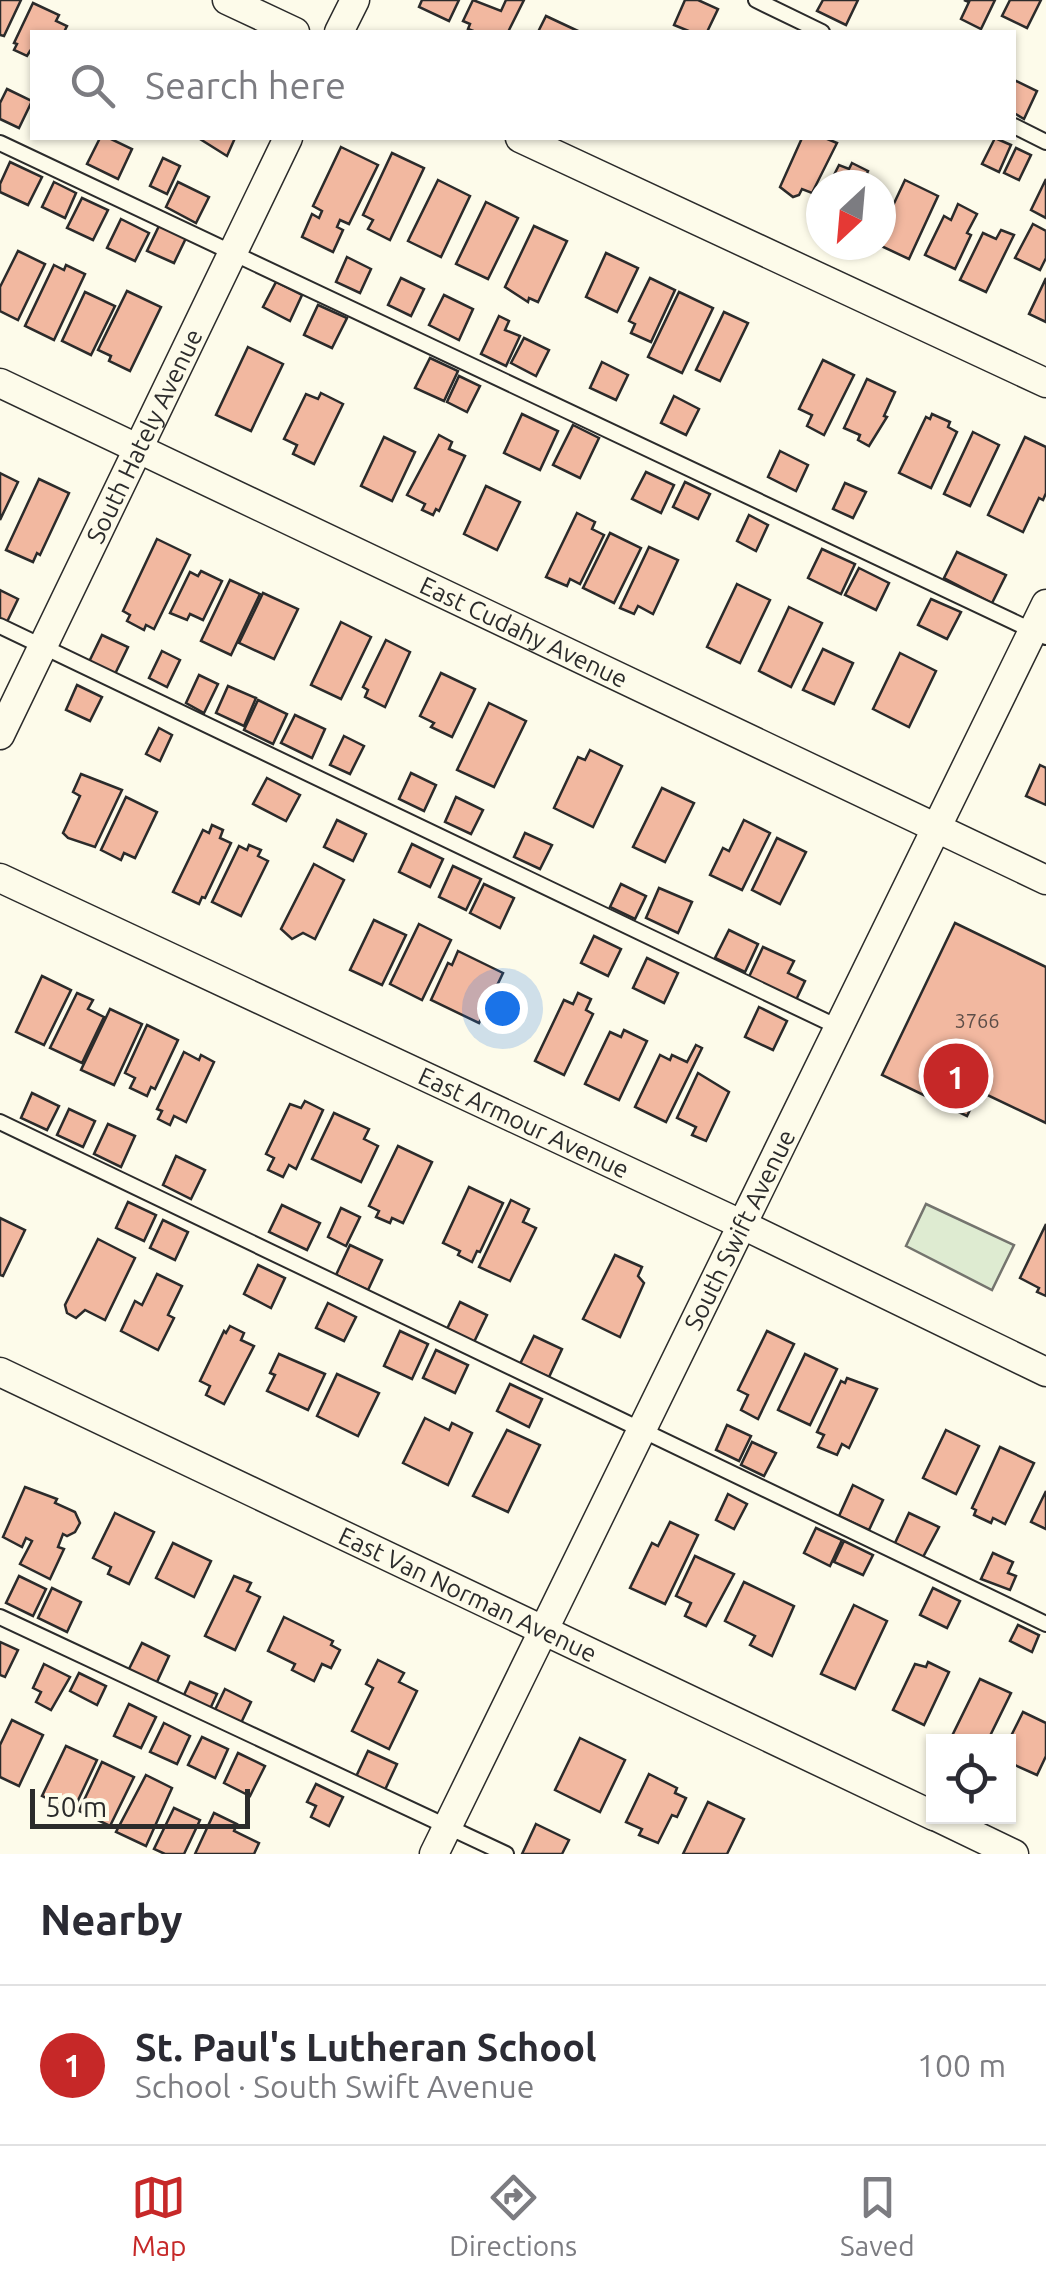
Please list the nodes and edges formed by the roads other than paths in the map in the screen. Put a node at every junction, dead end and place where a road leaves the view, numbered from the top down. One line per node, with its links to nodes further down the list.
1 (227, 0): 4 (street)
2 (355, 0): 5 (street)
3 (756, 0): 6 (lane)
4 (292, 30)
5 (340, 30)
6 (818, 30)
7 (1016, 127): 10 (lane)
8 (287, 140): 12 (street, South Hately Avenue)
9 (524, 140): 14 (street)
10 (1046, 142)
11 (0, 143): 12 (lane)
12 (234, 252): 15 (street, South Hately Avenue); 18 (lane)
13 (0, 383): 15 (street, East Cudahy Avenue)
14 (1046, 383)
15 (139, 448): 19 (street, South Hately Avenue); 21 (street, East Cudahy Avenue)
16 (1046, 604): 18 (street, South Swift Avenue)
17 (0, 626): 19 (lane)
18 (1040, 634): 21 (street, South Swift Avenue)
19 (43, 647): 20 (street, South Hately Avenue); 24 (lane)
20 (0, 736)
21 (936, 830): 23 (street, East Cudahy Avenue); 24 (street, South Swift Avenue)
22 (0, 878): 26 (street, East Armour Avenue)
23 (1046, 880)
24 (840, 1028): 26 (street, South Swift Avenue)
25 (0, 1122): 29 (lane)
26 (743, 1225): 28 (street, East Armour Avenue); 29 (street, South Swift Avenue)
27 (0, 1372): 32 (street, East Van Norman Avenue)
28 (1046, 1372)
29 (644, 1430): 31 (lane); 32 (street, South Swift Avenue)
30 (0, 1617): 35 (lane)
31 (1046, 1624)
32 (545, 1632): 33 (street, East Van Norman Avenue); 35 (street, South Swift Avenue)
33 (926, 1812)
34 (951, 1824): 38 (street, East Van Norman Avenue)
35 (448, 1826): 36 (street, South Swift Avenue); 37 (lane)
36 (434, 1854)
37 (506, 1854)
38 (1014, 1854)

